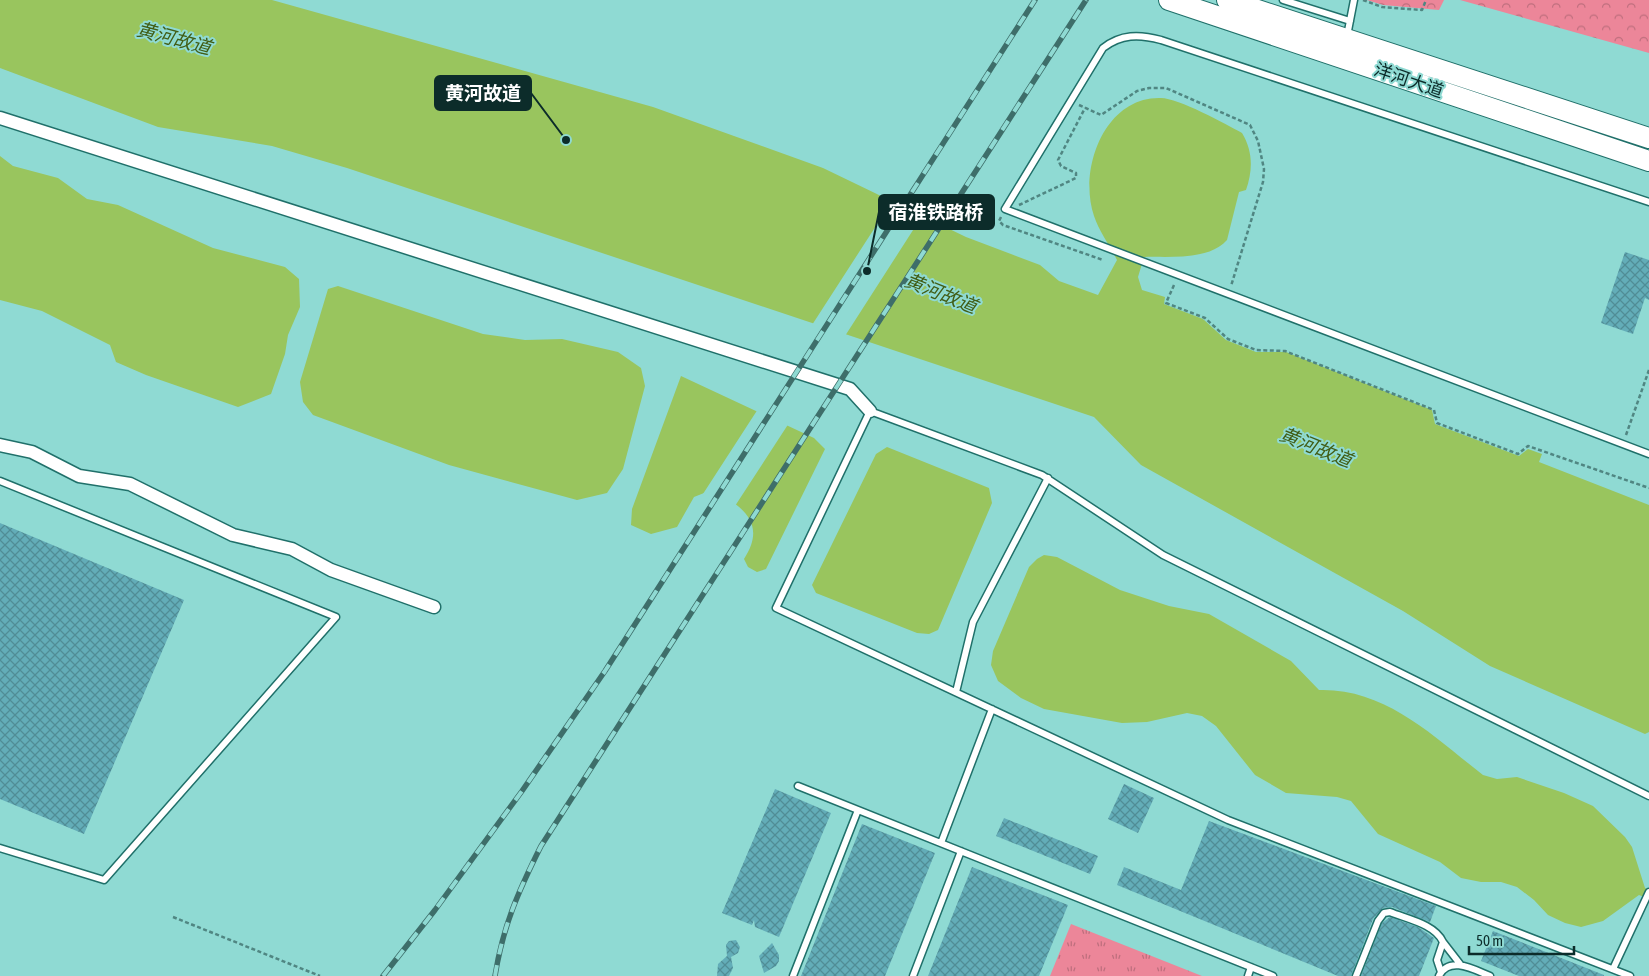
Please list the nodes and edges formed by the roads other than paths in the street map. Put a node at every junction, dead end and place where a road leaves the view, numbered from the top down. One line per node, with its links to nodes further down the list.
1 (1169, 0): 8 (main road, 洋河大道)
2 (1227, 0): 5 (main road, 洋河大道)
3 (1283, 0): 5 (lane)
4 (1354, 0): 5 (lane)
5 (1348, 30): 7 (main road, 洋河大道)
6 (0, 118): 10 (street)
7 (1649, 138)
8 (1649, 161)
9 (1649, 202): 12 (lane)
10 (870, 411): 13 (lane); 16 (lane)
11 (0, 445): 15 (street)
12 (1649, 454)
13 (1048, 478): 16 (lane); 19 (lane)
14 (0, 481): 22 (lane)
15 (434, 608)
16 (956, 692): 17 (lane)
17 (992, 709): 21 (lane); 28 (lane)
18 (798, 786): 20 (lane)
19 (1649, 796)
20 (858, 810): 21 (lane); 30 (lane)
21 (942, 843): 23 (lane)
22 (0, 848)
23 (961, 851): 27 (lane); 31 (lane)
24 (1649, 892): 28 (lane)
25 (1443, 942): 26 (lane); 29 (lane); 34 (lane)
26 (1460, 964): 29 (lane); 35 (lane)
27 (1251, 967): 32 (lane); 33 (lane)
28 (1613, 969): 36 (lane)
29 (1440, 974)
30 (793, 976)
31 (913, 976)
32 (1248, 976)
33 (1273, 976)
34 (1356, 976)
35 (1490, 976)
36 (1630, 976)

